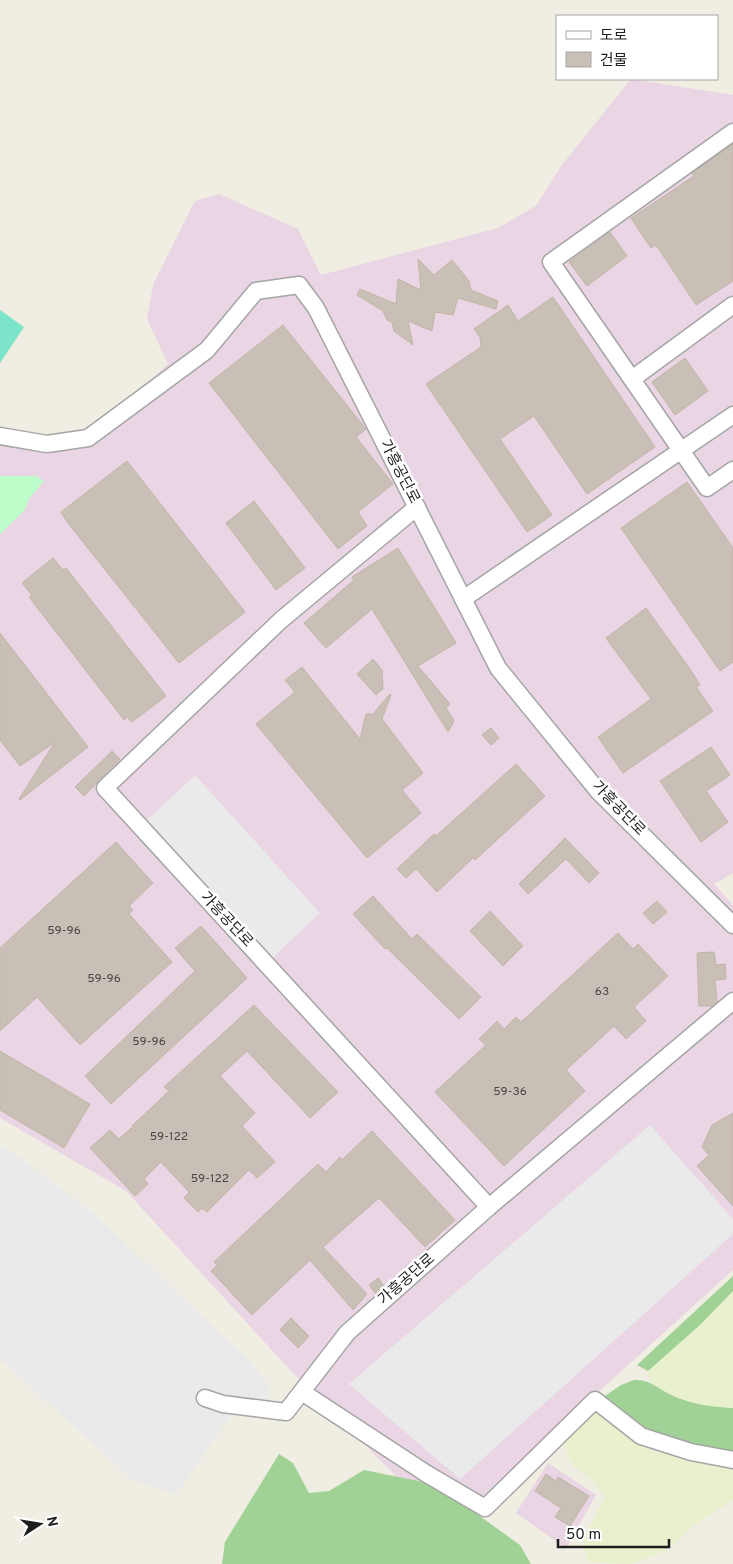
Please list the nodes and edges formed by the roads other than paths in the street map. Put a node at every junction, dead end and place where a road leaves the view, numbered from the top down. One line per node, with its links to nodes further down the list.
1 (733, 132): 3 (street)
2 (733, 304): 3 (street)
3 (632, 379): 6 (street)
4 (733, 416): 6 (street)
5 (0, 436): 8 (street, 가흥공단로)
6 (681, 450): 7 (street); 9 (street)
7 (733, 470)
8 (416, 507): 9 (street, 가흥공단로); 12 (street, 가흥공단로)
9 (463, 598): 10 (street, 가흥공단로)
10 (733, 925)
11 (733, 1001): 12 (street, 가흥공단로)
12 (489, 1207): 13 (street, 가흥공단로)
13 (302, 1392): 14 (street, 가흥공단로); 15 (street)
14 (205, 1398)
15 (733, 1460)

